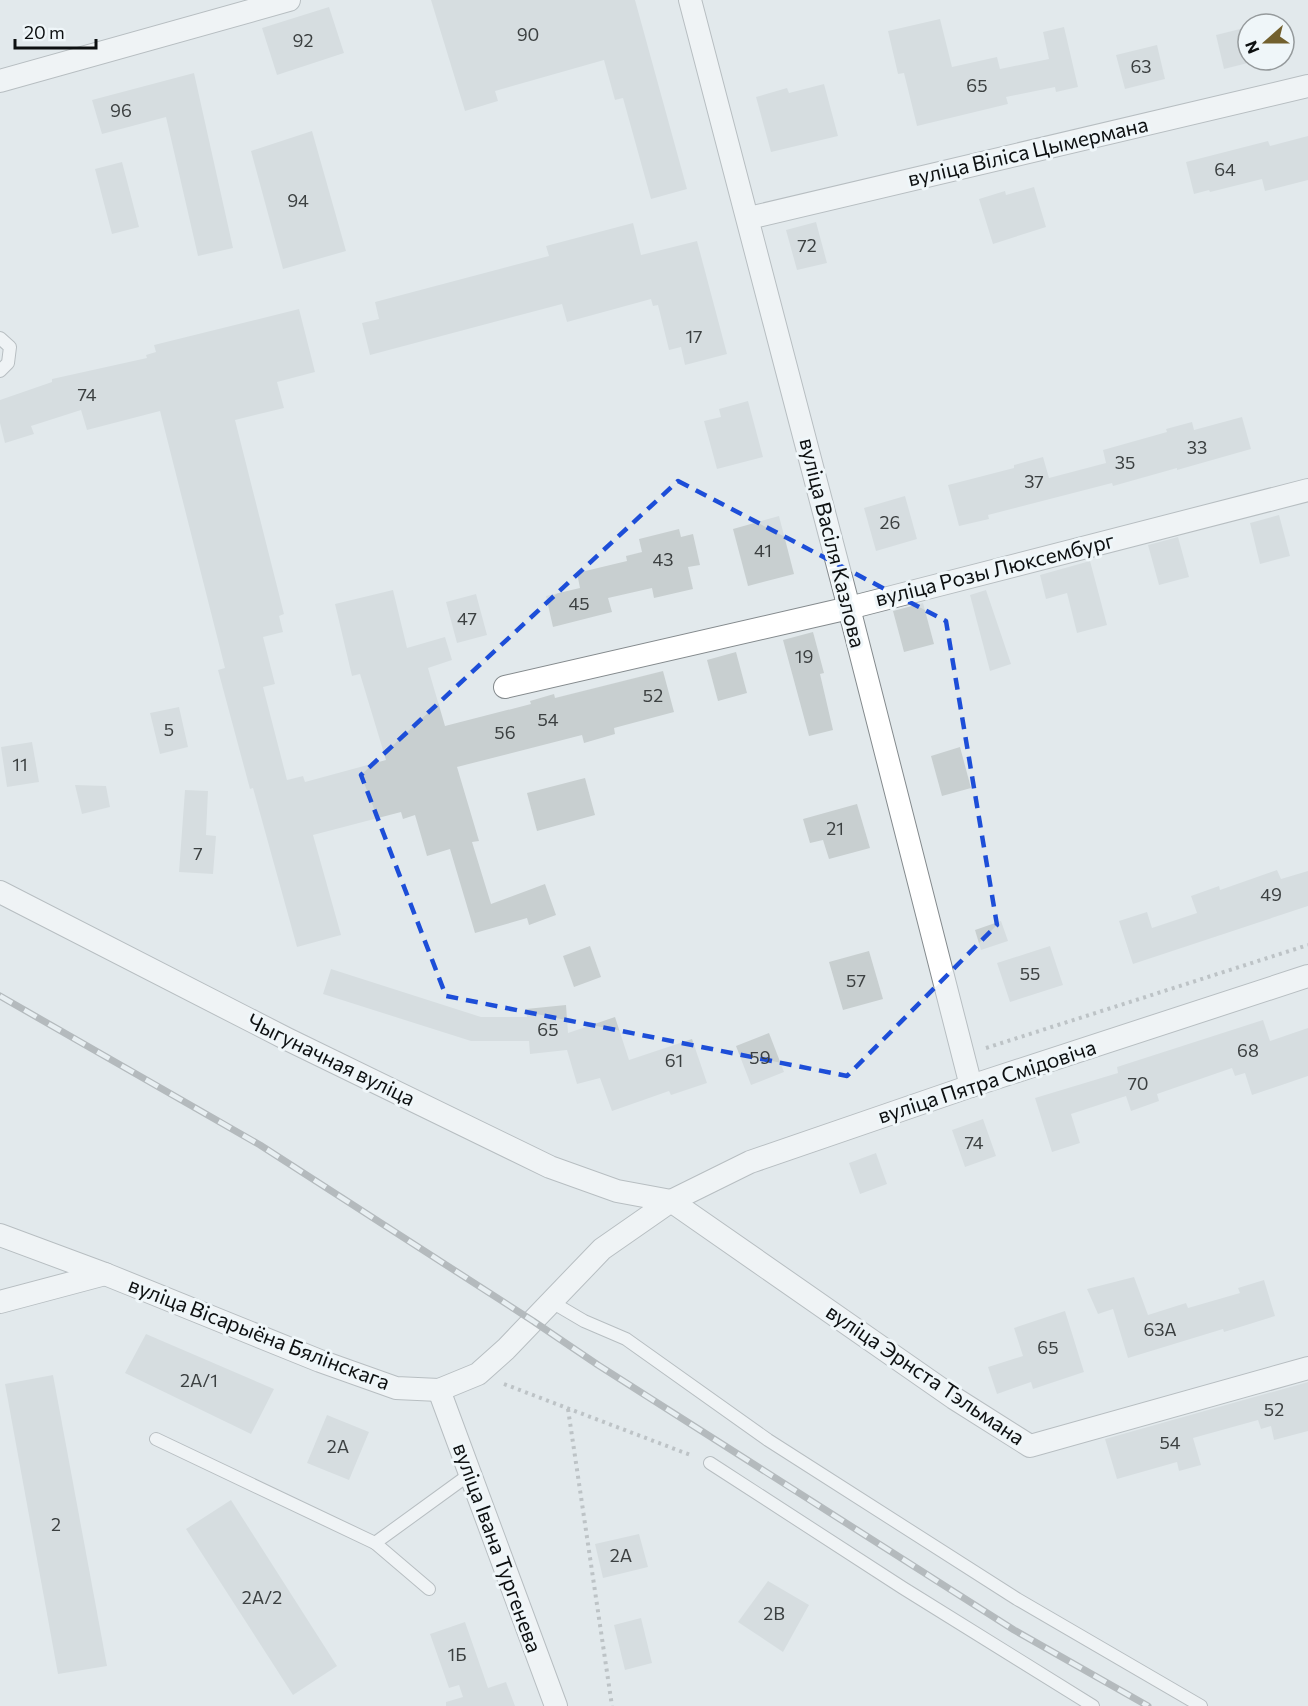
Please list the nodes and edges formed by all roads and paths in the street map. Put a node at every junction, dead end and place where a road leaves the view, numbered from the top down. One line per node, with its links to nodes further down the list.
1 (289, 0): 3 (street)
2 (690, 0): 5 (street, вуліца Васіля Казлова)
3 (0, 81)
4 (1308, 86): 5 (street, вуліца Віліса Цымермана)
5 (749, 218): 9 (street, вуліца Васіля Казлова)
6 (0, 338): 7 (lane)
7 (0, 370)
8 (1308, 490): 9 (street, вуліца Розы Люксембург)
9 (849, 608): 10 (street, вуліца Розы Люксембург); 15 (street, вуліца Васіля Казлова)
10 (506, 687)
11 (0, 892): 16 (street, Чыгуначная вуліца)
12 (1308, 945): 14 (path)
13 (1308, 976): 15 (street, вуліца Пятра Смідовіча)
14 (994, 1046)
15 (970, 1086): 16 (street, вуліца Пятра Смідовіча)
16 (671, 1201): 19 (street, вуліца Вісарыёна Бялінскага); 21 (street, вуліца Эрнста Тэльмана)
17 (0, 1235): 18 (street, вуліца Вісарыёна Бялінскага)
18 (105, 1275): 20 (street); 23 (street, вуліца Вісарыёна Бялінскага)
19 (550, 1301): 22 (street, вуліца Вісарыёна Бялінскага); 33 (lane)
20 (0, 1302)
21 (1308, 1368)
22 (478, 1374): 23 (street, вуліца Вісарыёна Бялінскага); 24 (path)
23 (439, 1390): 27 (street, вуліца Івана Тургенева)
24 (568, 1409): 26 (path); 31 (path)
25 (156, 1439): 28 (lane)
26 (710, 1463): 32 (lane)
27 (470, 1474): 28 (lane); 30 (street, вуліца Івана Тургенева)
28 (375, 1543): 29 (lane)
29 (429, 1588)
30 (555, 1706)
31 (612, 1706)
32 (1093, 1706)
33 (1201, 1706)

